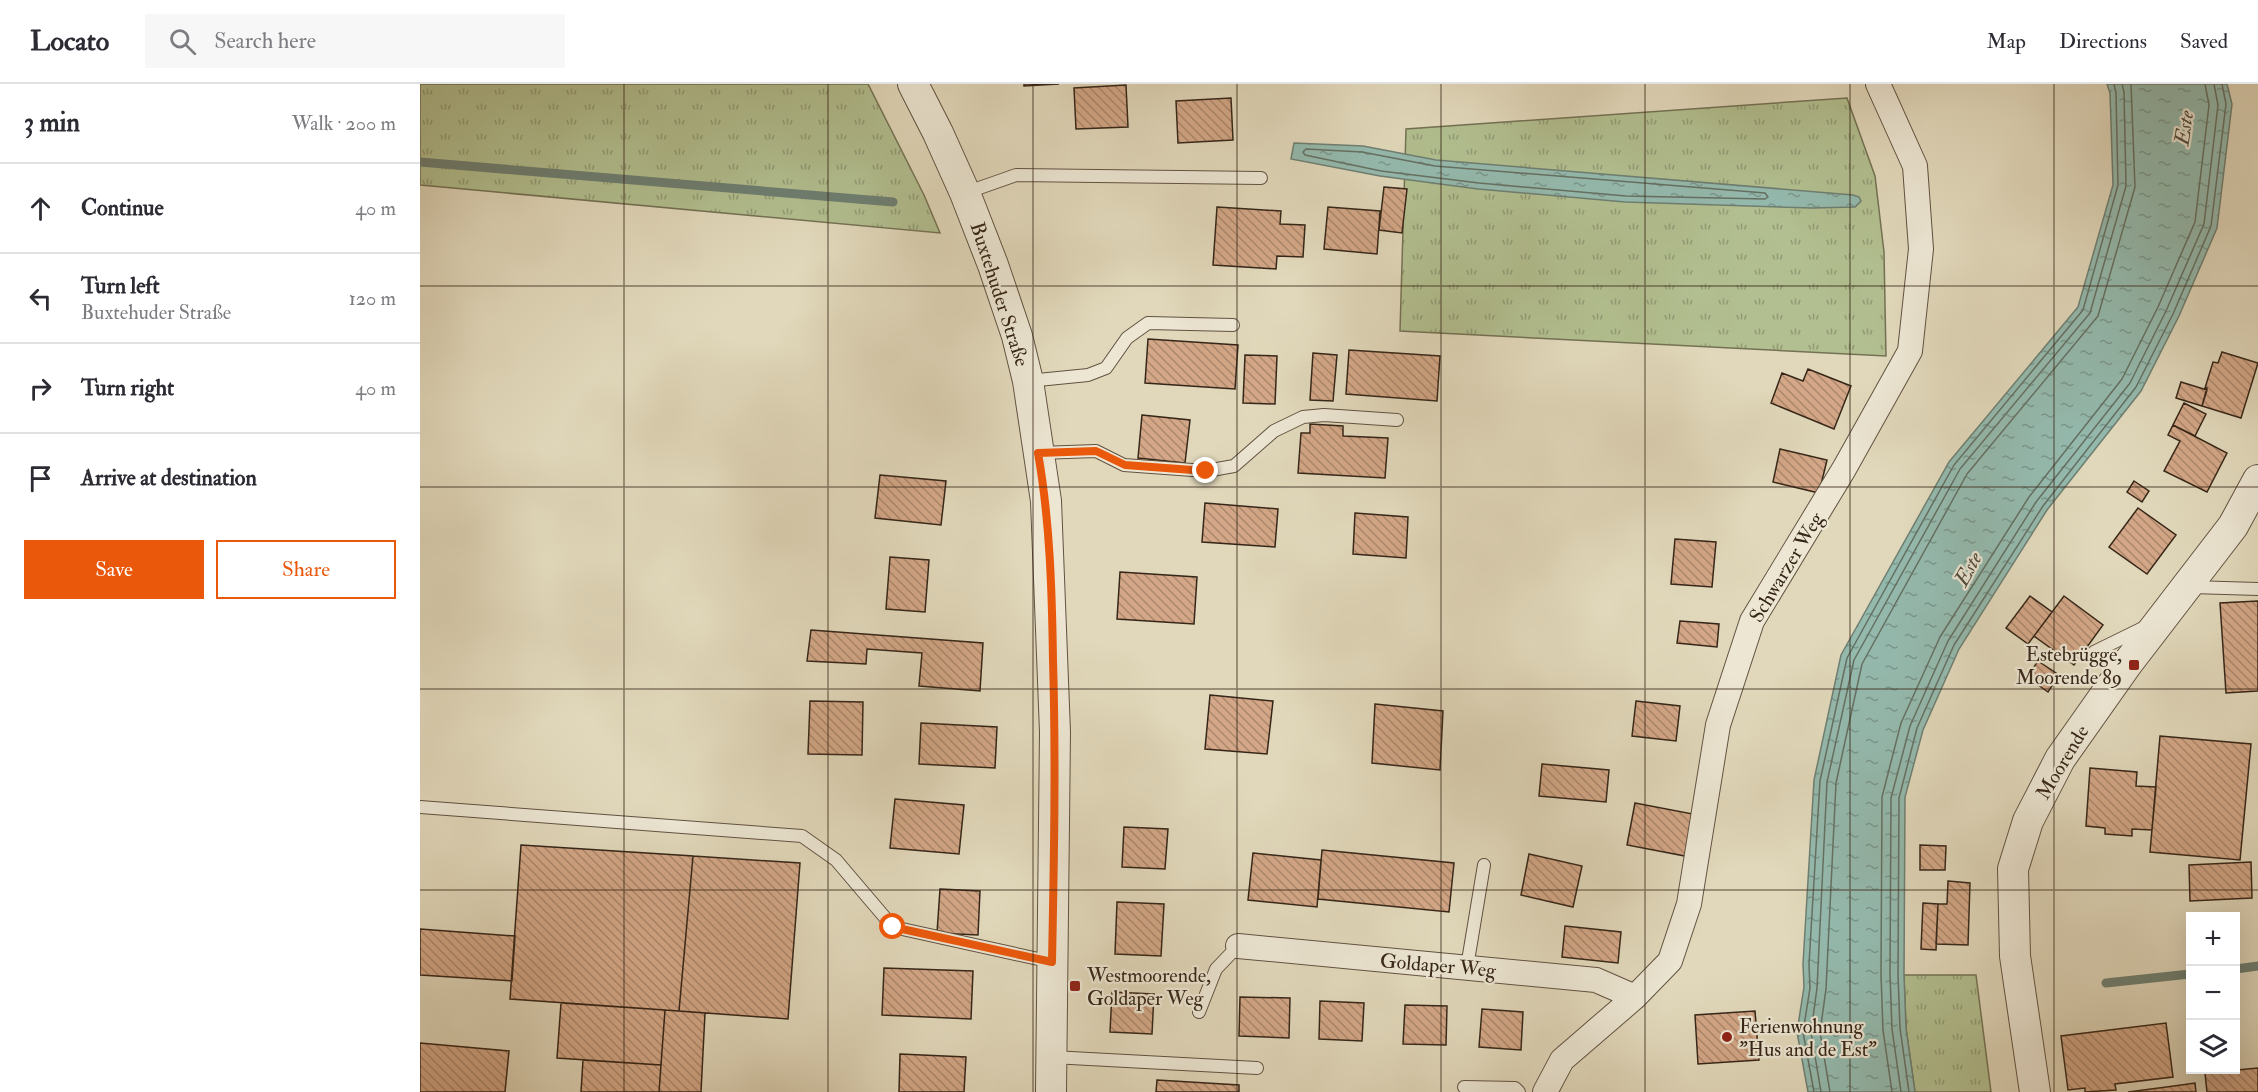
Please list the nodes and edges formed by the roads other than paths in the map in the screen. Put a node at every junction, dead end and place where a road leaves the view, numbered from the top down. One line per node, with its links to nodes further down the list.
1 (913, 84): 4 (street, Buxtehuder Straße)
2 (1878, 84): 19 (street, Schwarzer Weg)
3 (1261, 178): 4 (lane)
4 (965, 193): 6 (street, Buxtehuder Straße)
5 (1233, 325): 6 (lane)
6 (1028, 381): 8 (street, Buxtehuder Straße)
7 (1396, 420): 8 (lane)
8 (1038, 453): 17 (street, Buxtehuder Straße)
9 (2258, 480): 10 (street, Moorende)
10 (2187, 587): 11 (lane); 12 (street, Moorende)
11 (2258, 589)
12 (2163, 617): 13 (lane); 27 (street, Moorende)
13 (2094, 652)
14 (420, 807): 17 (lane)
15 (1484, 865): 18 (lane)
16 (1238, 946): 18 (street, Goldaper Weg); 20 (lane)
17 (1052, 962): 21 (street, Buxtehuder Straße)
18 (1467, 967): 19 (street, Goldaper Weg)
19 (1635, 997): 26 (street, Schwarzer Weg)
20 (1199, 1012)
21 (1051, 1057): 22 (lane); 24 (street, Buxtehuder Straße)
22 (1257, 1068)
23 (1464, 1087): 25 (lane)
24 (1051, 1092)
25 (1519, 1092)
26 (1545, 1092)
27 (2035, 1092)

